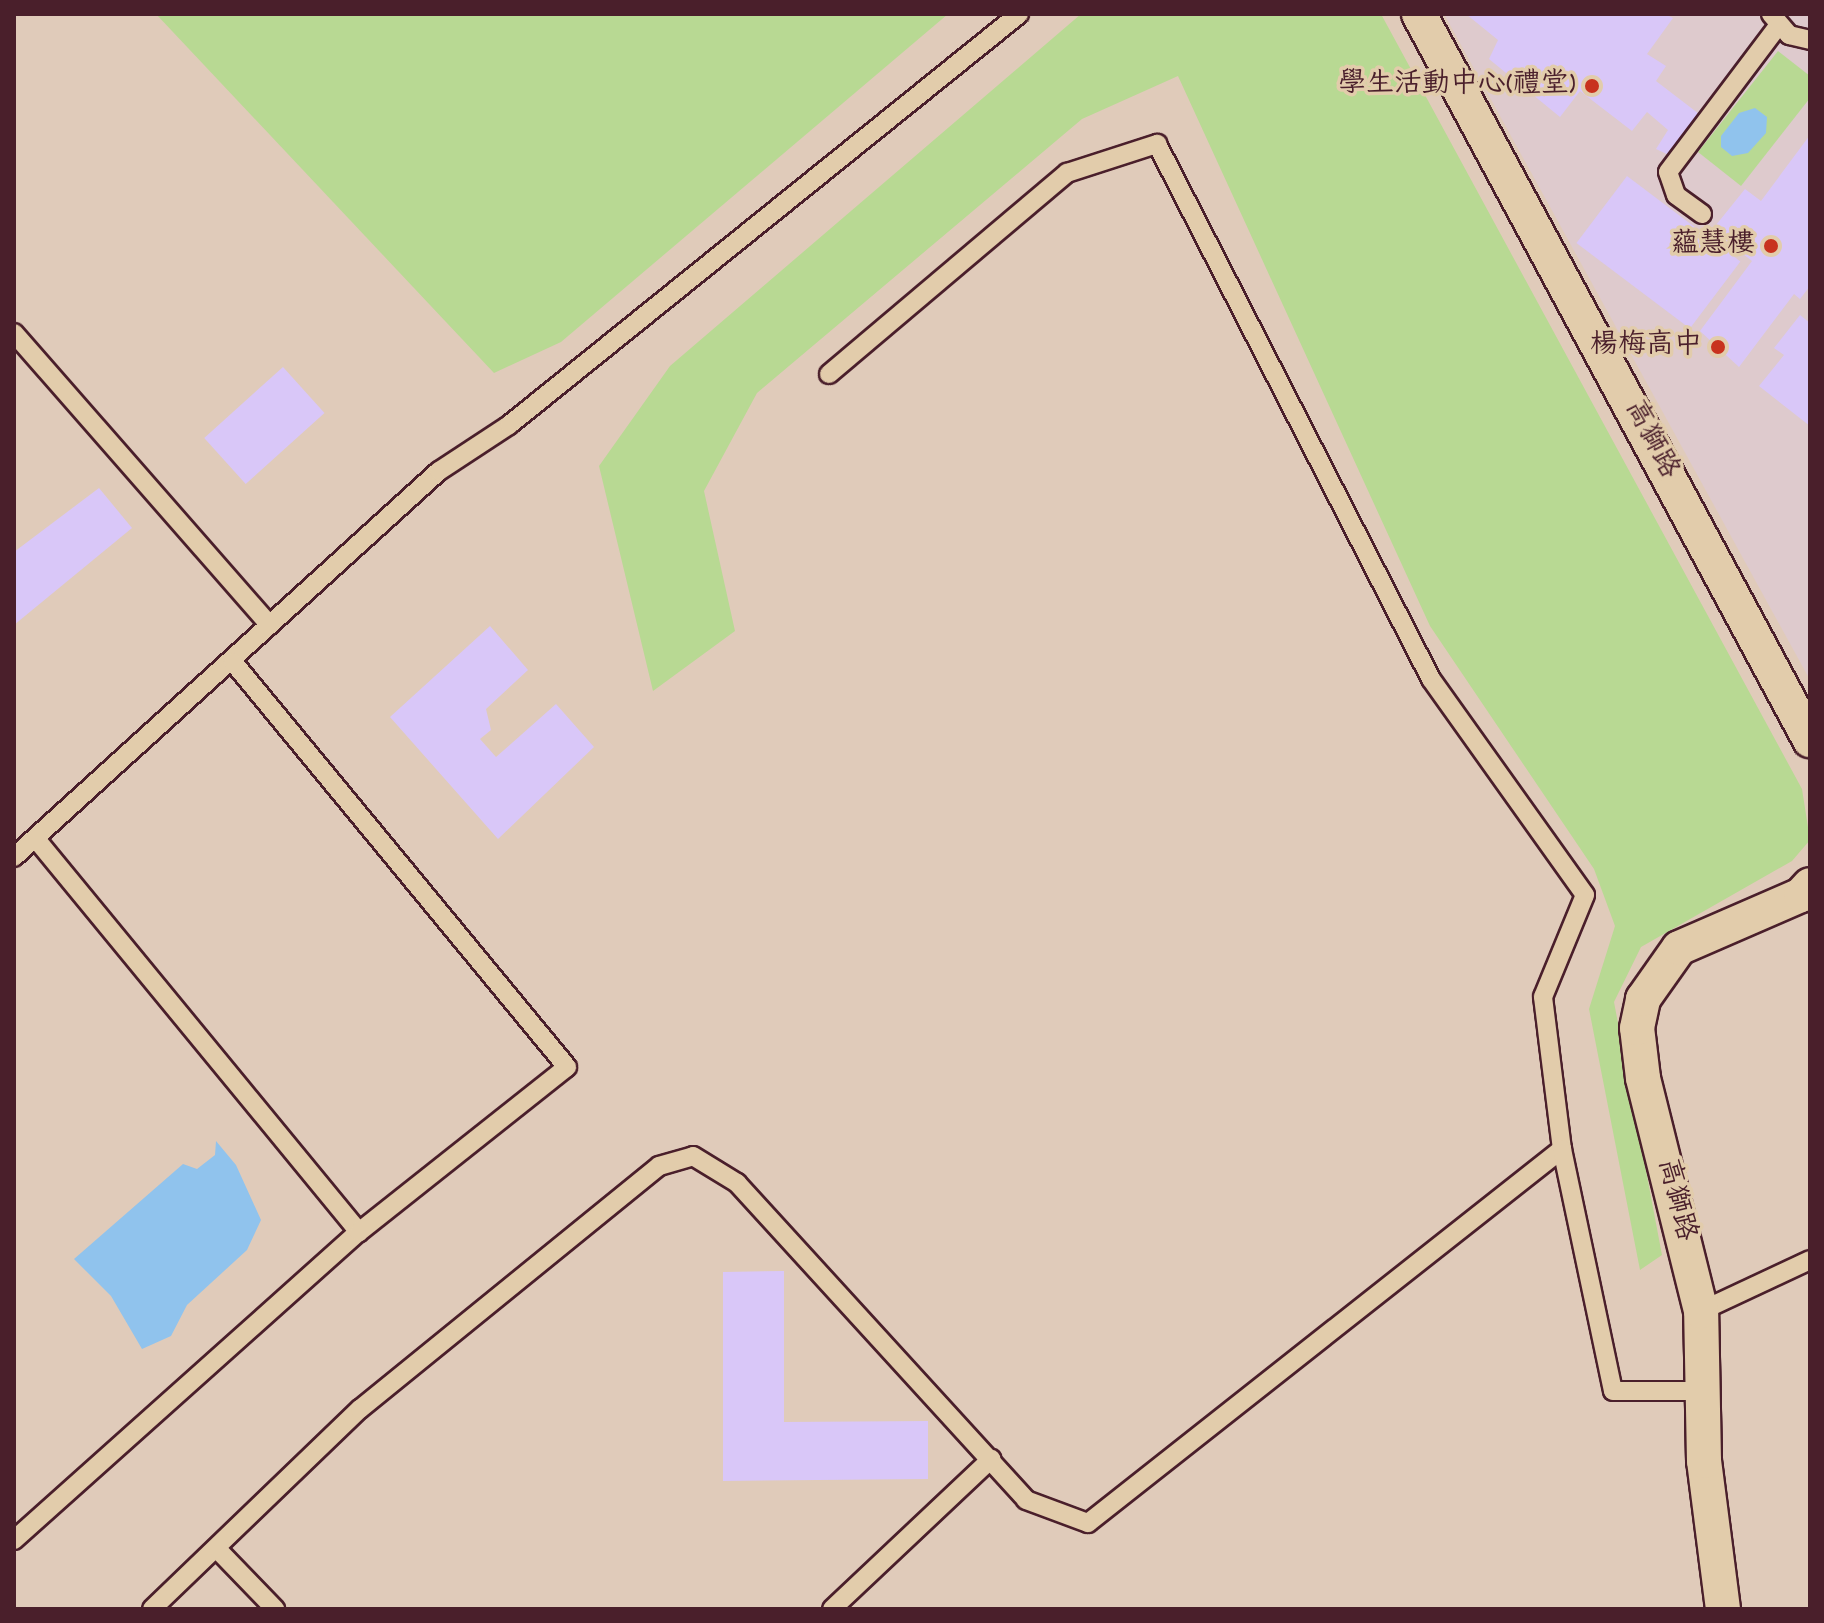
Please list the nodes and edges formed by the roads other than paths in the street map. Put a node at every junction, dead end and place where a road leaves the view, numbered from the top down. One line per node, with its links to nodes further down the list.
1 (1019, 14): 8 (lane)
2 (1419, 14): 10 (street, 高獅路)
3 (1775, 20): 4 (lane); 5 (lane)
4 (1810, 40)
5 (1702, 214)
6 (14, 333): 8 (lane)
7 (829, 374): 14 (lane)
8 (270, 625): 9 (lane)
9 (233, 662): 11 (lane); 15 (lane)
10 (1807, 724)
11 (36, 839): 12 (lane); 15 (lane)
12 (14, 857)
13 (1810, 885): 17 (street, 高獅路)
14 (1562, 1149): 18 (lane); 19 (lane)
15 (359, 1232): 20 (lane)
16 (1810, 1260): 17 (lane)
17 (1701, 1311): 18 (street, 高獅路)
18 (1704, 1391): 25 (street, 高獅路)
19 (991, 1459): 21 (lane); 24 (lane)
20 (14, 1540)
21 (219, 1551): 22 (lane); 23 (lane)
22 (152, 1609)
23 (275, 1609)
24 (832, 1609)
25 (1723, 1609)

